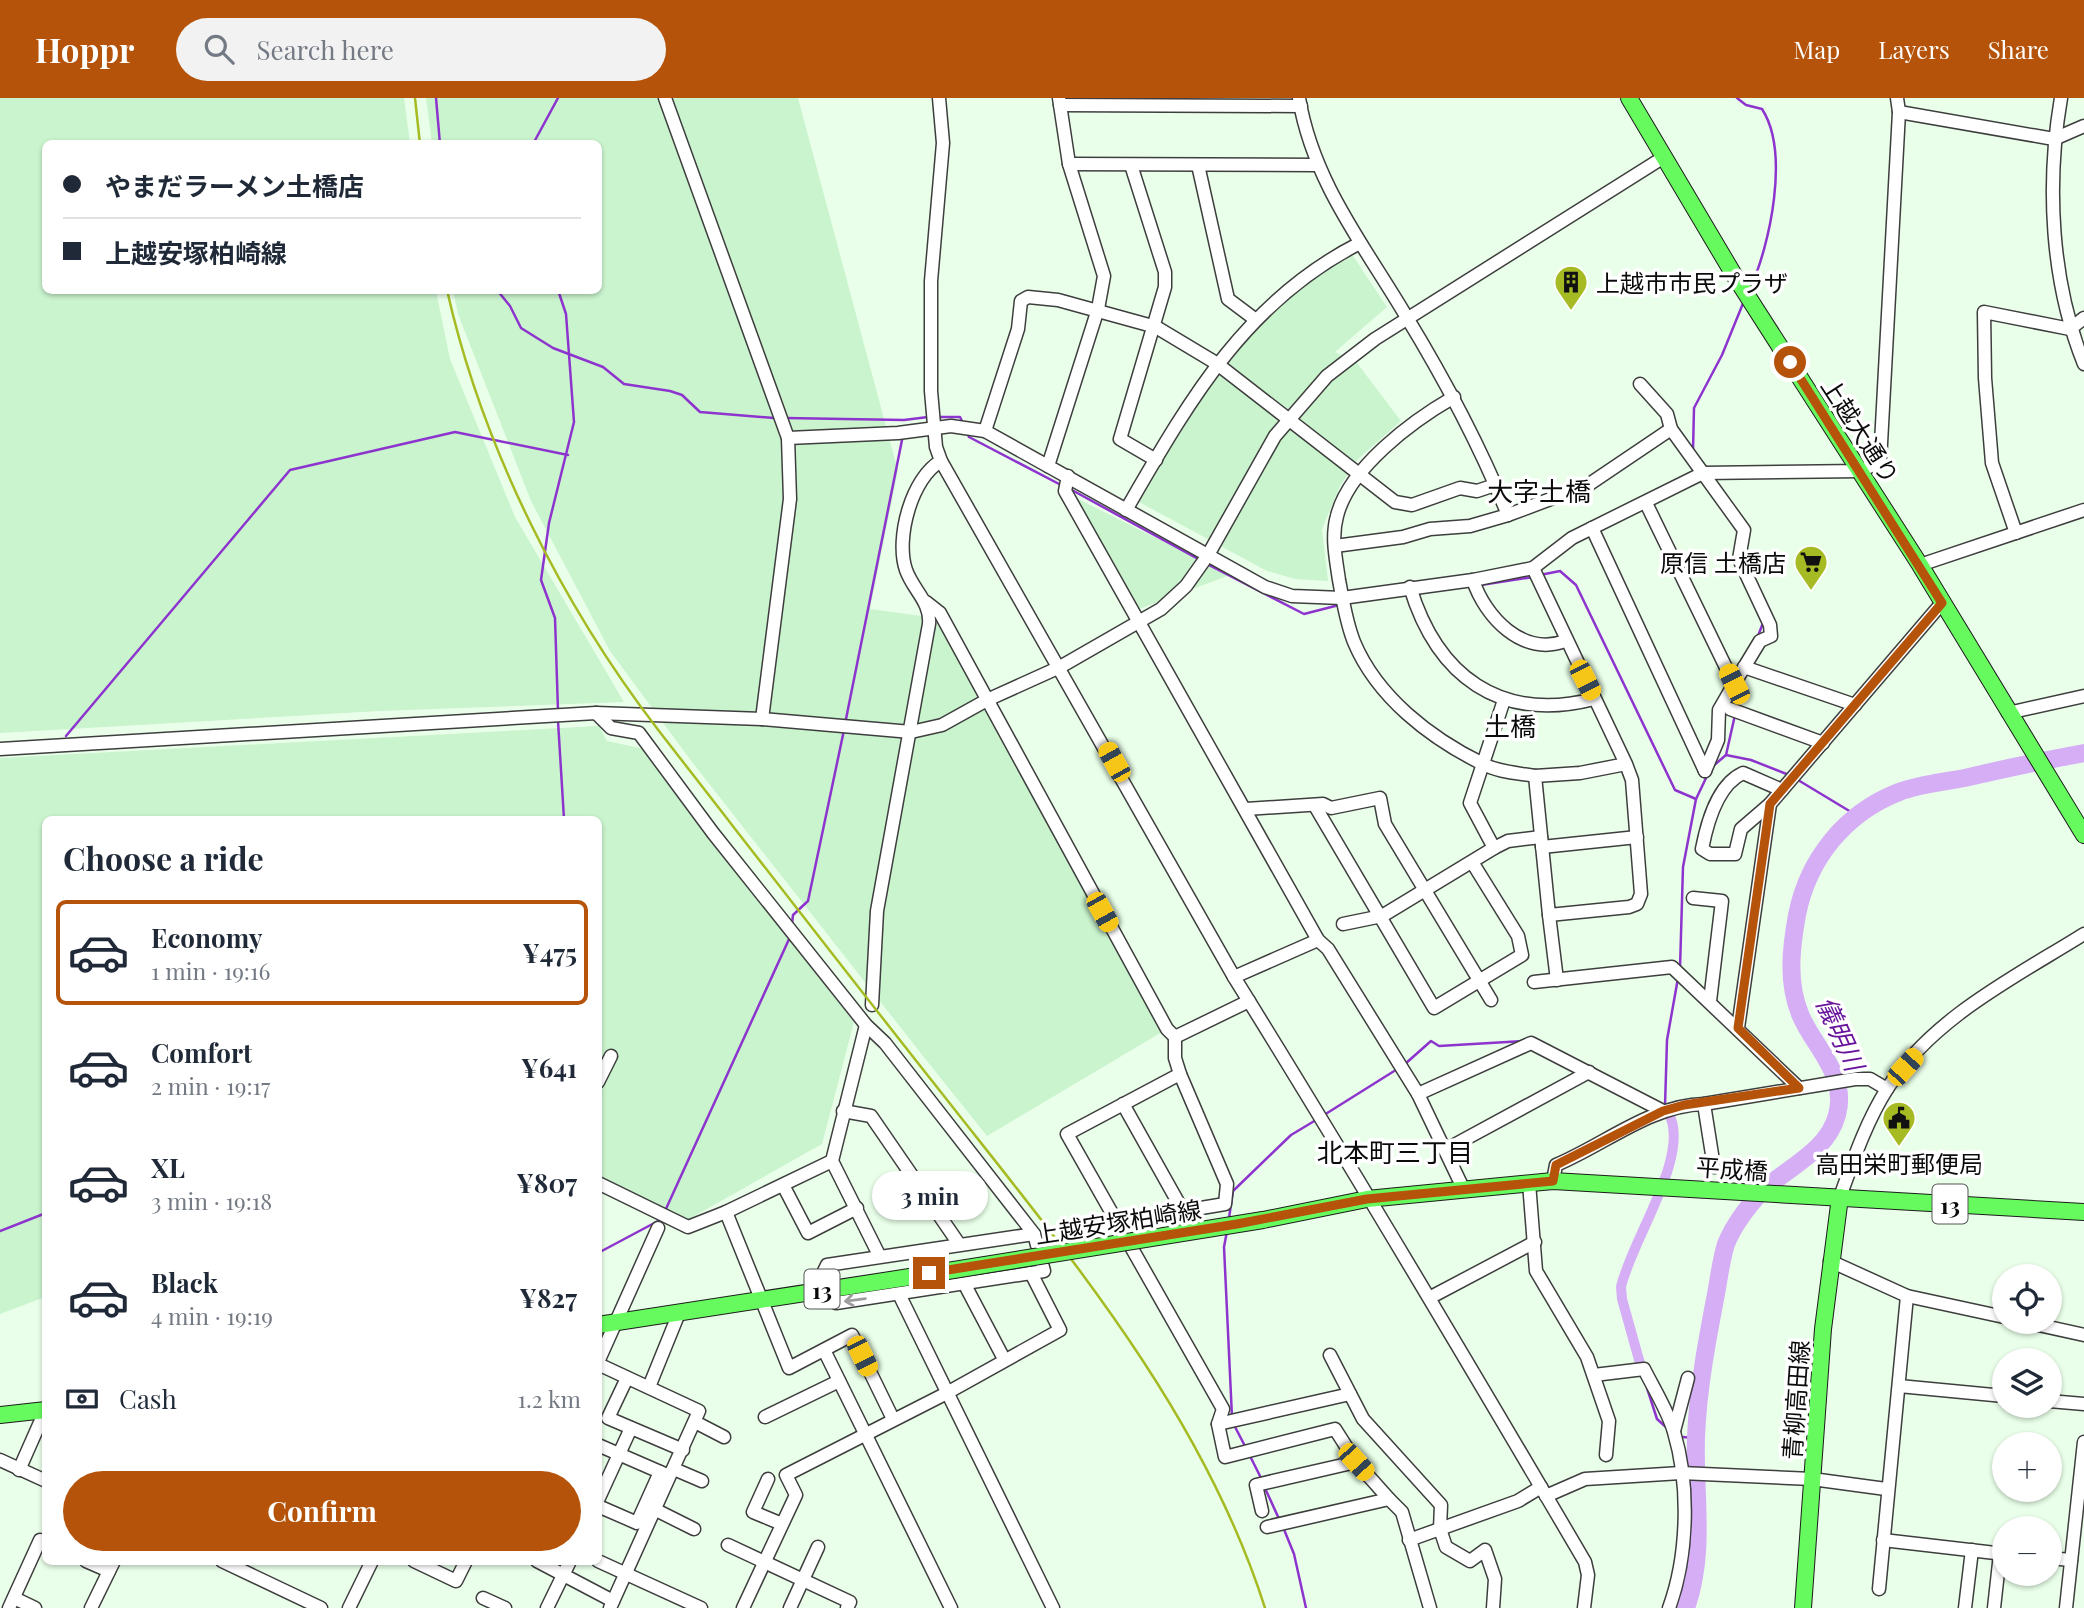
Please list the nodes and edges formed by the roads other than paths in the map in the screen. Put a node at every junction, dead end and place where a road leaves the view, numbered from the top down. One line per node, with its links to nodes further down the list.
1 (665, 98): 31 (street)
2 (939, 98): 28 (street)
3 (1629, 98): 11 (main road, 上越大通り)
4 (1897, 98): 8 (street)
5 (2061, 98): 10 (street)
6 (1060, 102): 7 (street); 12 (street)
7 (1300, 102): 15 (street)
8 (1899, 112): 10 (street); 35 (street)
9 (2084, 126): 10 (street)
10 (2054, 139): 22 (street)
11 (1664, 157): 19 (street); 35 (main road, 上越大通り)
12 (1069, 164): 13 (street); 17 (street)
13 (1130, 165): 14 (street); 21 (street)
14 (1198, 165): 15 (street); 20 (street)
15 (1318, 166): 16 (street)
16 (1360, 243): 19 (street); 20 (street)
17 (1098, 309): 21 (street); 30 (street); 34 (street)
18 (2084, 318): 22 (street)
19 (1408, 319): 26 (street); 27 (street)
20 (1256, 320): 23 (street)
21 (1156, 327): 23 (street); 32 (street)
22 (2070, 329): 24 (street); 45 (street)
23 (1216, 363): 27 (street); 32 (street)
24 (2084, 364)
25 (1640, 384): 29 (street)
26 (1454, 397): 38 (street); 39 (street)
27 (1288, 420): 38 (street); 47 (street)
28 (933, 427): 30 (street); 31 (street); 33 (street)
29 (1671, 429): 36 (street); 43 (street)
30 (985, 431): 34 (street)
31 (788, 438): 68 (street)
32 (1156, 460): 41 (street)
33 (942, 461): 53 (street); 57 (street)
34 (1048, 466): 37 (street)
35 (1860, 471): 36 (street); 48 (main road, 上越大通り)
36 (1703, 473): 40 (street); 58 (street)
37 (1068, 476): 41 (street); 55 (street)
38 (1360, 476): 39 (street); 46 (street)
39 (1496, 485): 43 (street)
40 (1646, 503): 44 (street); 59 (street)
41 (1126, 510): 47 (street)
42 (2084, 510): 45 (street)
43 (1508, 515): 46 (street)
44 (1592, 528): 49 (street); 59 (street)
45 (2016, 533): 48 (street)
46 (1335, 546): 52 (street)
47 (1208, 555): 52 (street); 55 (street)
48 (1920, 565): 54 (main road, 上越大通り)
49 (1533, 568): 50 (street); 56 (street)
50 (1473, 580): 51 (street); 56 (street)
51 (1410, 587): 52 (street); 62 (street)
52 (1342, 598): 72 (street)
53 (924, 600): 61 (street); 69 (street)
54 (1942, 603): 64 (street); 67 (main road, 上越大通り)
55 (1140, 622): 57 (street); 78 (street)
56 (1565, 641): 63 (street)
57 (1060, 667): 61 (street); 91 (street)
58 (1744, 667): 59 (street); 64 (street)
59 (1734, 684)
60 (2084, 696): 67 (street)
61 (987, 699): 69 (street); 101 (street)
62 (1504, 699): 63 (street); 72 (street)
63 (1594, 699): 73 (street)
64 (1855, 705): 70 (street)
65 (1730, 709): 70 (street)
66 (596, 713): 68 (street); 71 (street); 99 (street)
67 (2008, 713): 79 (main road, 上越大通り)
68 (762, 719): 69 (street)
69 (911, 732): 98 (street)
70 (1823, 743): 75 (street)
71 (0, 749)
72 (1483, 764): 74 (street); 82 (street)
73 (1626, 764): 74 (street); 80 (street)
74 (1535, 776): 81 (street)
75 (1782, 790): 76 (street); 76 (street)
76 (1770, 804): 100 (street)
77 (1314, 806): 78 (street); 84 (street); 87 (street)
78 (1247, 809): 90 (street)
79 (2084, 835)
80 (1637, 836): 81 (street); 86 (street)
81 (1541, 842): 82 (street); 86 (street)
82 (1494, 848): 83 (street)
83 (1472, 862): 84 (street); 93 (street)
84 (1427, 890): 87 (street); 93 (street)
85 (1693, 898): 97 (street)
86 (1549, 915): 92 (street)
87 (1382, 916): 88 (street); 93 (street)
88 (1343, 924)
89 (2084, 934): 107 (street)
90 (1318, 940): 91 (street); 108 (street)
91 (1234, 977): 96 (street)
92 (1557, 980): 94 (street); 97 (street)
93 (1478, 981): 95 (street)
94 (1534, 982)
95 (1491, 1000)
96 (1249, 1001): 101 (street); 123 (street)
97 (1710, 1001): 100 (street)
98 (872, 1005)
99 (866, 1025): 111 (street); 128 (street)
100 (1738, 1028): 106 (street)
101 (1175, 1037): 105 (street)
102 (611, 1056): 104 (street)
103 (1589, 1072): 108 (street); 112 (street); 113 (street)
104 (602, 1074)
105 (1180, 1074): 109 (street); 109 (street)
106 (1799, 1088): 107 (street); 110 (street)
107 (1887, 1089): 122 (street)
108 (1418, 1094): 113 (street)
109 (1123, 1104): 168 (street)
110 (1704, 1104): 112 (street); 115 (street)
111 (843, 1111): 114 (street); 130 (street)
112 (1663, 1111): 116 (street)
113 (1445, 1150): 121 (street)
114 (832, 1161): 119 (street); 124 (street)
115 (1714, 1167)
116 (1553, 1181): 117 (main road, 上越安塚柏崎線 / 13); 120 (main road, 上越安塚柏崎線 / 13)
117 (1529, 1183): 121 (main road, 上越安塚柏崎線 / 13); 129 (street)
118 (602, 1185): 125 (street)
119 (783, 1185): 124 (street); 125 (street)
120 (1646, 1185): 122 (main road, 平成橋 / 13)
121 (1463, 1188): 123 (main road, 上越安塚柏崎線 / 13)
122 (1840, 1197): 126 (main road, 13); 132 (main road, 青柳高田線)
123 (1367, 1199): 135 (main road, 上越安塚柏崎線 / 13, bridge); 138 (street)
124 (857, 1208): 131 (street)
125 (726, 1212): 139 (street)
126 (2084, 1212)
127 (658, 1228): 142 (street)
128 (1034, 1234): 130 (street); 133 (street)
129 (1535, 1242): 138 (street); 151 (street)
130 (959, 1244): 131 (street)
131 (879, 1255): 135 (street)
132 (1830, 1261): 137 (street); 185 (main road, 青柳高田線)
133 (1031, 1273): 134 (street); 149 (street)
134 (965, 1285): 136 (street); 149 (street)
135 (815, 1290): 136 (street, one-way to 135); 139 (main road, 上越安塚柏崎線 / 13)
136 (899, 1294): 157 (street)
137 (1907, 1296): 141 (street); 155 (street)
138 (1432, 1297): 188 (street)
139 (762, 1300): 140 (main road, 上越安塚柏崎線 / 13); 146 (street)
140 (679, 1313): 142 (main road, 上越安塚柏崎線 / 13); 156 (street)
141 (1992, 1314)
142 (618, 1321): 143 (main road, 上越安塚柏崎線 / 13); 147 (street)
143 (602, 1324)
144 (2062, 1330): 145 (street)
145 (2084, 1335)
146 (824, 1350): 154 (street); 166 (street)
147 (602, 1355)
148 (1330, 1355): 158 (street)
149 (1004, 1359): 157 (street)
150 (602, 1365): 152 (street)
151 (1594, 1376): 170 (street); 177 (street)
152 (627, 1378): 156 (street); 169 (street)
153 (1688, 1378): 170 (street)
154 (839, 1381): 165 (street); 171 (street)
155 (1899, 1386): 159 (street); 187 (street)
156 (649, 1387): 167 (street)
157 (946, 1394): 166 (street); 236 (street)
158 (1350, 1394): 168 (street); 198 (street)
159 (1992, 1395)
160 (2062, 1402): 161 (street)
161 (2084, 1404)
162 (42, 1410): 163 (main road)
163 (0, 1415)
164 (42, 1417): 180 (street)
165 (765, 1417)
166 (893, 1419): 171 (street)
167 (695, 1422): 172 (street); 175 (street)
168 (1218, 1424): 179 (street)
169 (631, 1428): 175 (street); 176 (street)
170 (1674, 1431): 182 (street)
171 (865, 1436): 195 (street); 235 (street)
172 (724, 1437)
173 (2084, 1442): 190 (street)
174 (602, 1447): 176 (street)
175 (683, 1450): 181 (street)
176 (618, 1454): 181 (street); 189 (street)
177 (1606, 1455)
178 (0, 1460): 180 (street)
179 (1356, 1462): 191 (street); 194 (street)
180 (19, 1470): 183 (street)
181 (668, 1473): 186 (street); 192 (street); 193 (street)
182 (1685, 1474): 185 (street); 188 (street); 240 (street)
183 (42, 1479)
184 (768, 1479): 195 (street)
185 (1812, 1479): 187 (street); 241 (main road, 青柳高田線)
186 (702, 1481)
187 (1886, 1489): 201 (street)
188 (1543, 1491): 198 (street); 239 (street)
189 (602, 1493)
190 (2082, 1494): 207 (street)
191 (1389, 1499): 196 (street); 200 (street)
192 (602, 1502)
193 (654, 1509): 197 (street); 217 (street)
194 (1262, 1511)
195 (782, 1524): 208 (street)
196 (1268, 1528)
197 (694, 1529)
198 (1440, 1529): 200 (street); 238 (street)
199 (42, 1540): 223 (street)
200 (1409, 1540): 237 (street)
201 (1883, 1540): 204 (street); 221 (street)
202 (728, 1545): 208 (street)
203 (818, 1547): 219 (street)
204 (1972, 1550): 205 (street); 242 (street)
205 (1992, 1553)
206 (2062, 1559): 207 (street)
207 (2071, 1560): 244 (street)
208 (765, 1562): 219 (street); 232 (street)
209 (602, 1563): 217 (street)
210 (230, 1565): 227 (street)
211 (370, 1565): 228 (street)
212 (423, 1565): 213 (street)
213 (465, 1565)
214 (544, 1565): 218 (street)
215 (568, 1565): 218 (street)
216 (112, 1566): 226 (street)
217 (625, 1574): 224 (street); 231 (street)
218 (563, 1576): 224 (street); 230 (street)
219 (802, 1581): 233 (street); 234 (street)
220 (1997, 1586): 243 (street)
221 (1879, 1589)
222 (483, 1598): 229 (street)
223 (12, 1603): 225 (street)
224 (612, 1606)
225 (35, 1608)
226 (91, 1608)
227 (321, 1608)
228 (349, 1608)
229 (505, 1608)
230 (547, 1608)
231 (701, 1608)
232 (743, 1608)
233 (790, 1608)
234 (847, 1608)
235 (950, 1608)
236 (1053, 1608)
237 (1430, 1608)
238 (1493, 1608)
239 (1584, 1608)
240 (1669, 1608)
241 (1803, 1608)
242 (1965, 1608)
243 (1994, 1608)
244 (2066, 1608)

